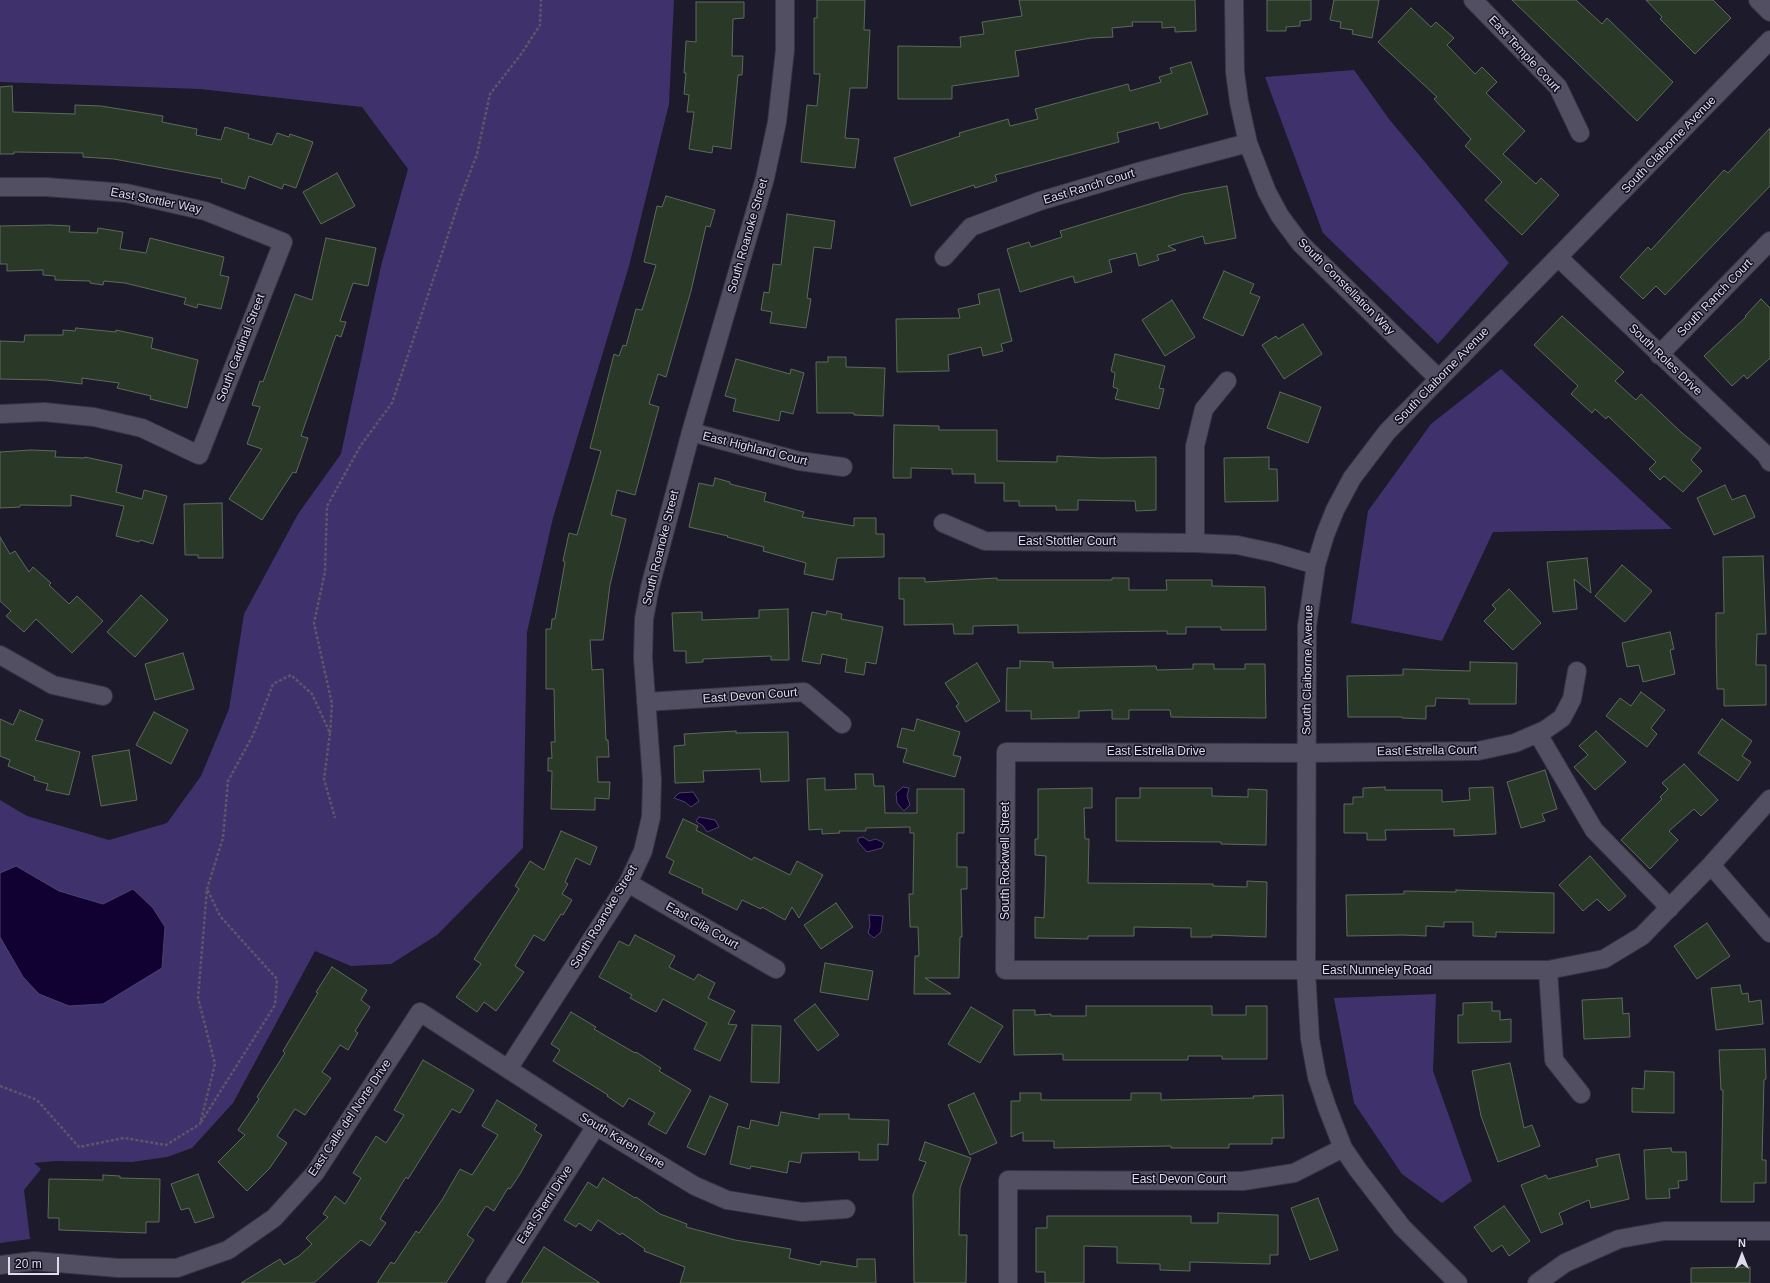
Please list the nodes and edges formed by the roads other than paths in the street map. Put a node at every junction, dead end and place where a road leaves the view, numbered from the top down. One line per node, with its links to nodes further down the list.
1 (785, 0): 18 (street, South Roanoke Street)
2 (1234, 0): 8 (street, South Constellation Way)
3 (1473, 0): 7 (street, East Temple Court)
4 (1758, 0): 5 (street)
5 (1770, 12)
6 (1770, 40): 13 (street, South Claiborne Avenue)
7 (1580, 133)
8 (1248, 143): 12 (street, East Ranch Court); 15 (street, South Constellation Way)
9 (0, 187): 11 (street, East Stottler Way)
10 (1770, 241): 14 (street, South Ranch Court)
11 (283, 242): 17 (street, South Cardinal Street)
12 (944, 257)
13 (1558, 258): 14 (street, South Roles Drive); 15 (street, South Claiborne Avenue)
14 (1659, 355): 19 (street, South Roles Drive)
15 (1438, 379): 23 (street, South Claiborne Avenue)
16 (1227, 381): 22 (street)
17 (0, 414)
18 (691, 432): 20 (street, East Highland Court); 27 (street, South Roanoke Street)
19 (1770, 462)
20 (843, 467)
21 (943, 524): 22 (street, East Stottler Court)
22 (1195, 543): 23 (street, East Stottler Court)
23 (1316, 565): 31 (street, South Claiborne Avenue)
24 (0, 655): 26 (street)
25 (1577, 671): 29 (street, East Estrella Court)
26 (103, 696)
27 (646, 702): 28 (street, East Devon Court); 34 (street, South Roanoke Street)
28 (842, 724)
29 (1538, 734): 31 (street, East Estrella Court); 35 (street)
30 (1006, 752): 31 (street, East Estrella Drive); 38 (street, South Rockwell Street)
31 (1307, 753): 40 (street, South Claiborne Avenue)
32 (1770, 799): 33 (street)
33 (1711, 865): 35 (street, East Nunneley Road); 36 (street)
34 (628, 883): 37 (street, East Gila Court); 42 (street, South Roanoke Street)
35 (1670, 908): 39 (street, East Nunneley Road)
36 (1770, 933)
37 (776, 969)
38 (1005, 970): 40 (street, East Nunneley Road)
39 (1548, 970): 40 (street, East Nunneley Road); 43 (street)
40 (1306, 971): 45 (street, South Claiborne Avenue)
41 (420, 1012): 42 (street, South Karen Lane); 48 (street, East Calle del Norte Drive)
42 (508, 1069): 44 (street, South Karen Lane)
43 (1581, 1094)
44 (596, 1126): 46 (street, South Karen Lane); 49 (street, East Sherri Drive)
45 (1344, 1148): 50 (street, East Devon Court); 51 (street, South Claiborne Avenue)
46 (846, 1209)
47 (1770, 1231): 52 (street)
48 (0, 1265)
49 (495, 1283)
50 (1008, 1283)
51 (1458, 1283)
52 (1536, 1283)

